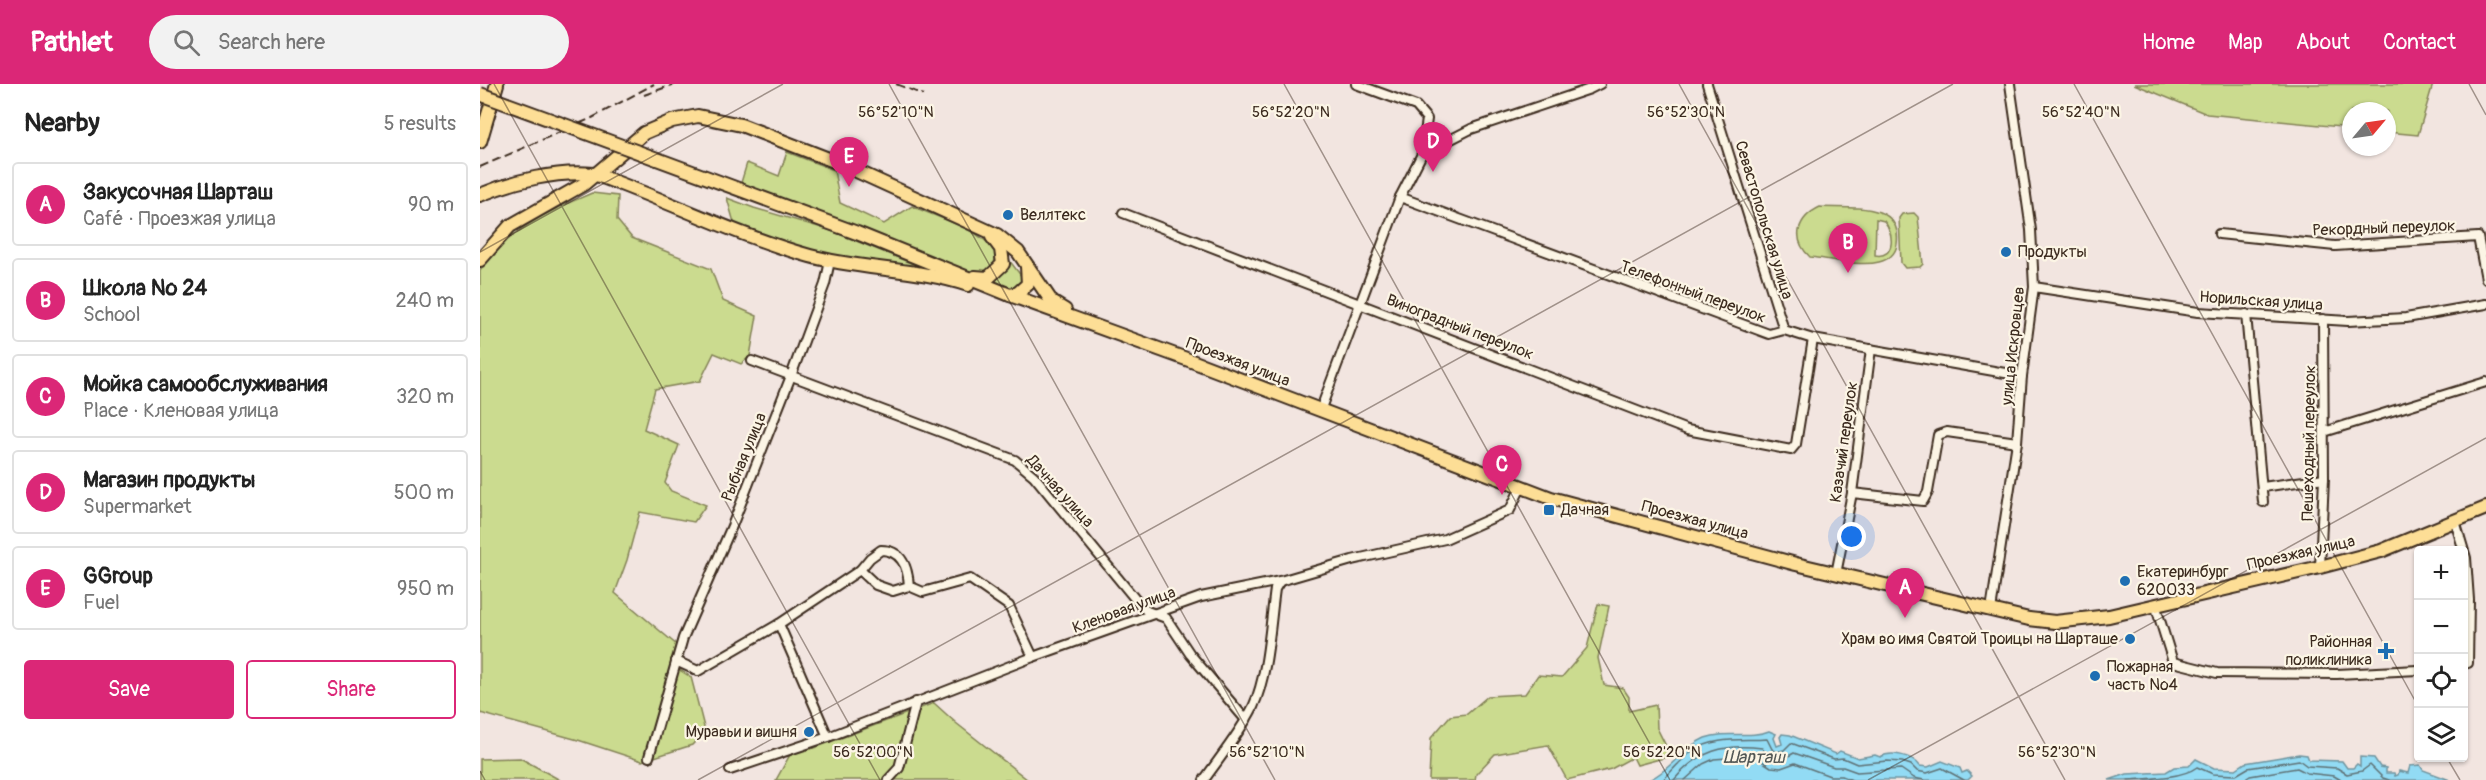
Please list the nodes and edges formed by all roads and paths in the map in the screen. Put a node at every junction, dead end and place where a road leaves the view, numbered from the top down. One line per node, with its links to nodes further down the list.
1 (497, 84): 7 (main road)
2 (1356, 84): 8 (street)
3 (1599, 84): 8 (street)
4 (1707, 84): 27 (street, Севастопольская улица)
5 (2010, 84): 20 (street, улица Искровцев)
6 (480, 94): 18 (main road, Проезжая улица, bridge)
7 (480, 142)
8 (1422, 154): 11 (street)
9 (594, 174): 10 (main road); 13 (main road); 15 (main road); 16 (main road)
10 (482, 194)
11 (1400, 197): 22 (street); 27 (street, Телефонный переулок)
12 (1123, 213): 22 (street, Виноградный переулок)
13 (980, 226): 17 (main road); 18 (main road)
14 (2219, 234): 19 (street, Рекордный переулок)
15 (480, 260)
16 (830, 261): 21 (main road); 31 (street, Рыбная улица)
17 (1026, 262): 21 (main road); 26 (main road)
18 (957, 273): 21 (main road, Проезжая улица)
19 (2486, 279)
20 (2034, 287): 24 (street, Норильская улица); 32 (street, улица Искровцев)
21 (1004, 293): 26 (main road, Проезжая улица)
22 (1361, 303): 28 (street, Виноградный переулок); 34 (street)
23 (2486, 304): 25 (street, Норильская улица)
24 (2246, 314): 25 (street, Норильская улица); 39 (street)
25 (2323, 319): 35 (street, Пешеходный переулок)
26 (1083, 322): 34 (main road, Проезжая улица)
27 (1784, 330): 28 (street, Телефонный переулок)
28 (1813, 339): 29 (street, Телефонный переулок)
29 (1870, 349): 32 (street, Телефонный переулок); 40 (street, Казачий переулок)
30 (752, 361): 31 (street, Дачная улица)
31 (791, 376): 51 (street, Дачная улица); 55 (street, Рыбная улица)
32 (2022, 376): 36 (street, улица Искровцев)
33 (2486, 382): 35 (street)
34 (1320, 411): 38 (main road, Проезжая улица)
35 (2324, 432): 37 (street, Пешеходный переулок)
36 (2017, 442): 40 (street); 50 (street, улица Искровцев)
37 (2324, 478): 39 (street); 44 (street, Пешеходный переулок)
38 (1521, 487): 46 (main road, Проезжая улица); 47 (street, Кленовая улица)
39 (2263, 487): 41 (street)
40 (1852, 493): 46 (street, Казачий переулок)
41 (2263, 502)
42 (2486, 508): 43 (main road, Проезжая улица)
43 (2454, 521): 44 (main road, Проезжая улица); 53 (street)
44 (2320, 567): 49 (main road, Проезжая улица)
45 (860, 570): 48 (street); 48 (street); 52 (street)
46 (1836, 574): 50 (main road, Проезжая улица)
47 (1280, 581): 51 (street, Кленовая улица); 58 (street)
48 (909, 586): 54 (street)
49 (2155, 604): 50 (main road, Проезжая улица); 56 (street)
50 (1991, 610)
51 (1156, 614): 54 (street, Кленовая улица); 58 (street, Дачная улица)
52 (779, 624): 55 (street); 59 (street)
53 (2468, 654)
54 (1033, 657): 57 (street, Кленовая улица)
55 (676, 661): 60 (street, Рыбная улица)
56 (2414, 670)
57 (916, 702): 59 (street, Кленовая улица); 62 (street)
58 (1246, 720): 63 (street)
59 (828, 737): 61 (street, Кленовая улица)
60 (649, 757)
61 (730, 770)
62 (888, 780)
63 (1204, 780)

